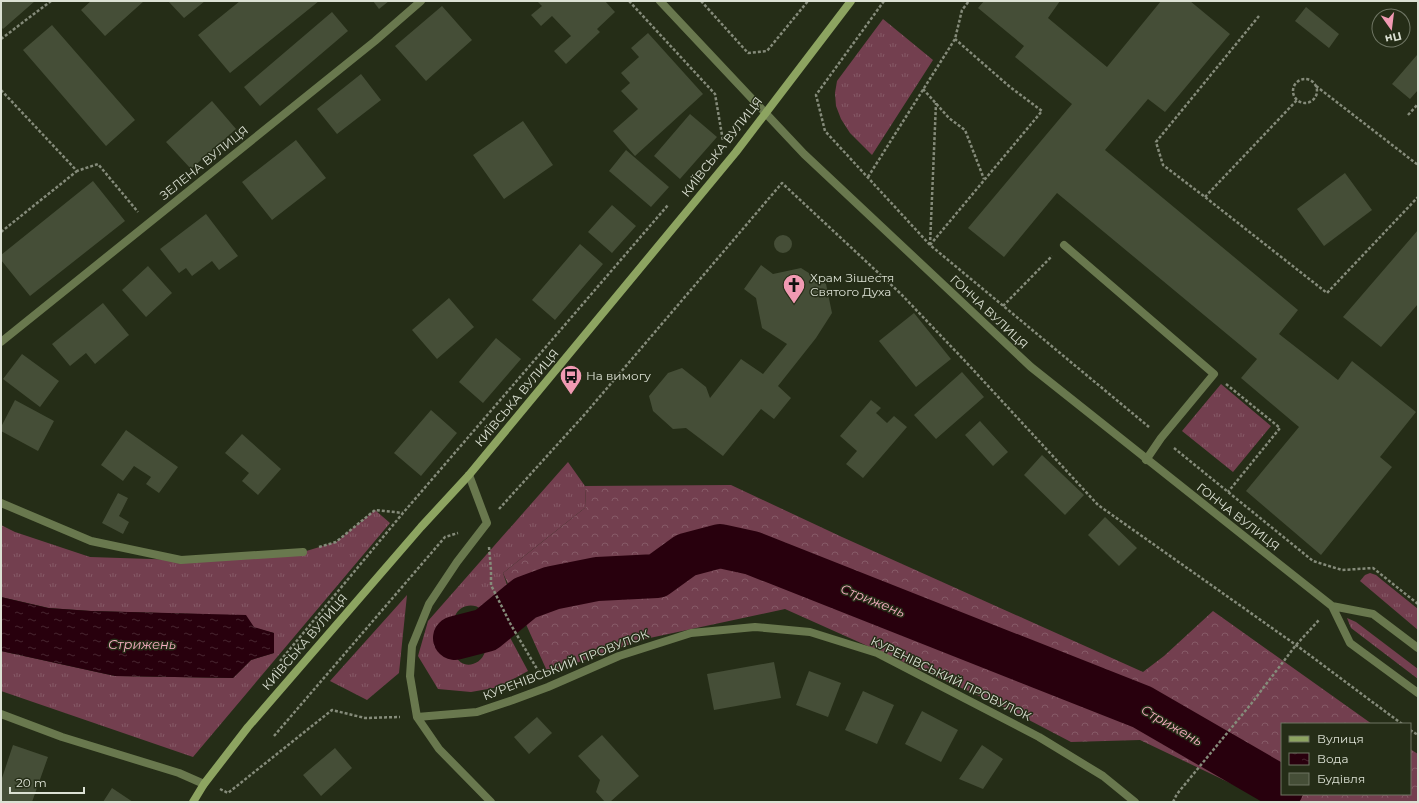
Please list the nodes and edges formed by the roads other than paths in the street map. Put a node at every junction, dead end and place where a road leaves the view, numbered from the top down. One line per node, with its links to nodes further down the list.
1 (421, 1): 6 (street, ЗЕЛЕНА ВУЛИЦЯ)
2 (660, 1): 4 (street, ГОНЧА ВУЛИЦЯ)
3 (851, 1): 4 (main road, КИЇВСЬКА ВУЛИЦЯ)
4 (766, 113): 7 (street, ГОНЧА ВУЛИЦЯ); 8 (main road, КИЇВСЬКА ВУЛИЦЯ)
5 (1064, 244): 7 (street)
6 (1, 342)
7 (1146, 460): 11 (street, ГОНЧА ВУЛИЦЯ)
8 (469, 475): 15 (street); 16 (main road, КИЇВСЬКА ВУЛИЦЯ)
9 (1, 504): 10 (street)
10 (303, 552)
11 (1332, 606): 12 (street, ГОНЧА ВУЛИЦЯ); 13 (street, ГОНЧА ВУЛИЦЯ)
12 (1418, 648)
13 (1418, 693)
14 (1, 714): 16 (street)
15 (417, 717): 18 (street); 19 (street, КУРЕНІВСЬКИЙ ПРОВУЛОК)
16 (204, 784): 17 (main road, КИЇВСЬКА ВУЛИЦЯ)
17 (193, 802)
18 (491, 802)
19 (1135, 802)

